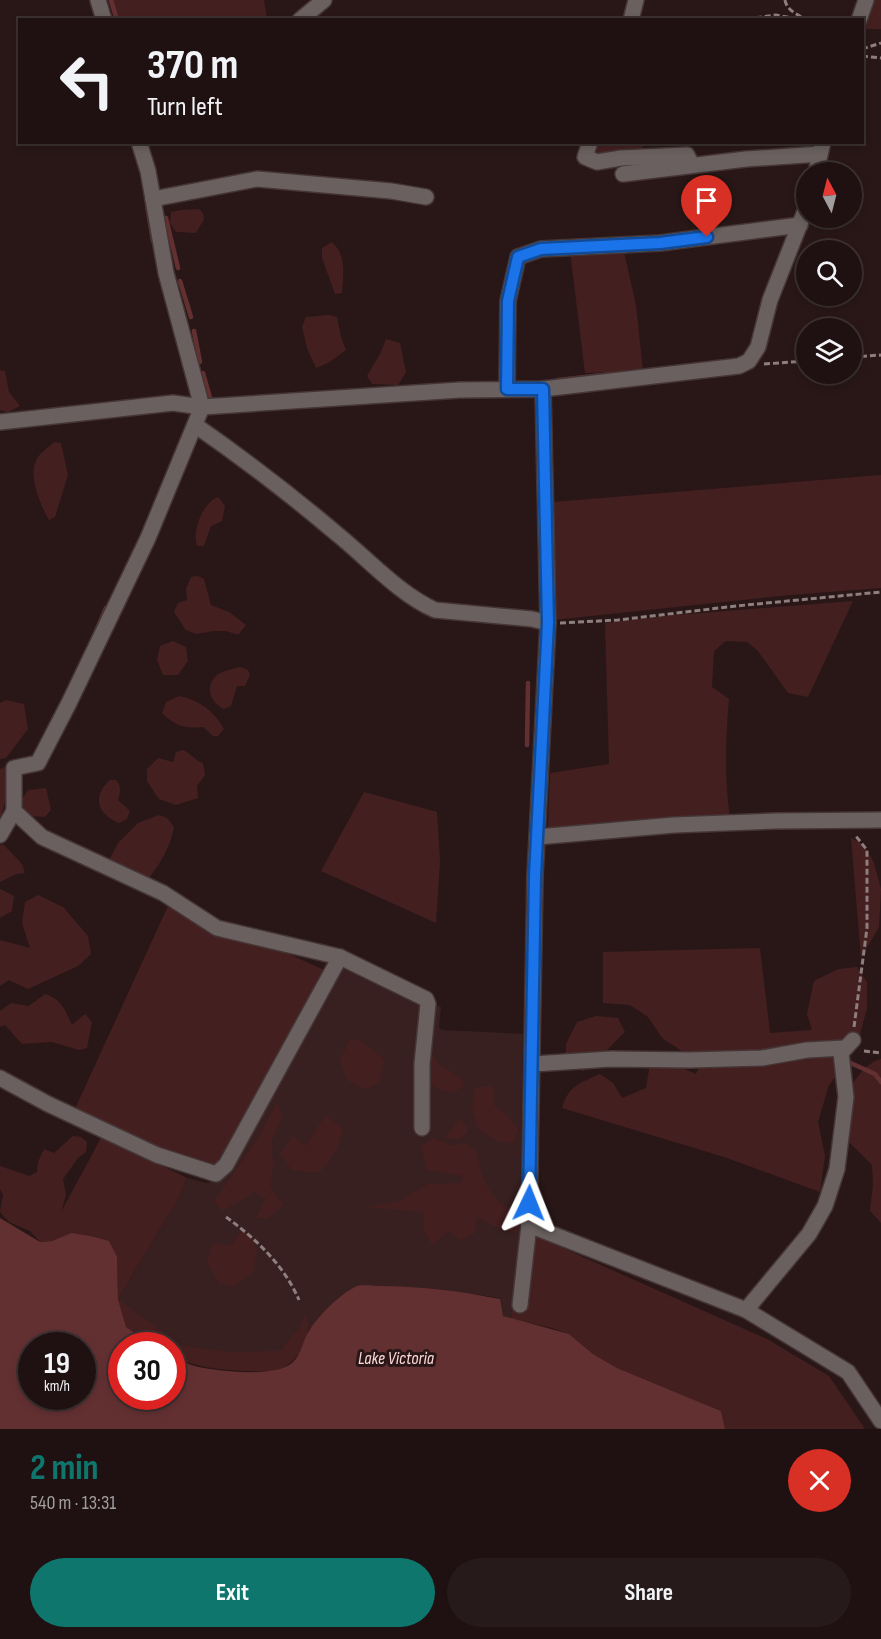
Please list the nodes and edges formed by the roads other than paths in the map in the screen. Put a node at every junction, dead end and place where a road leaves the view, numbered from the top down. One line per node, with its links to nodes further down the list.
1 (98, 0): 5 (street)
2 (324, 0): 6 (street)
3 (636, 0): 7 (street)
4 (866, 0): 8 (street)
5 (103, 18)
6 (302, 18)
7 (632, 18)
8 (860, 18)
9 (140, 144): 15 (street)
10 (589, 144): 12 (street)
11 (822, 148): 12 (street)
12 (692, 165): 13 (street)
13 (623, 174)
14 (426, 197): 15 (street)
15 (153, 199): 20 (street)
16 (796, 226): 18 (street)
17 (799, 228): 19 (street)
18 (507, 389): 19 (street); 20 (street)
19 (543, 389): 23 (street)
20 (202, 407): 21 (street); 22 (street)
21 (0, 422)
22 (195, 425): 23 (street); 24 (street)
23 (548, 623): 27 (street)
24 (14, 811): 26 (street); 28 (street)
25 (881, 820): 27 (street)
26 (0, 835)
27 (537, 837): 29 (street)
28 (340, 957): 30 (street); 31 (street)
29 (533, 1065): 32 (street); 34 (street)
30 (0, 1078)
31 (422, 1128)
32 (529, 1225): 33 (street); 34 (street)
33 (520, 1305)
34 (746, 1310): 35 (street)
35 (881, 1421)

